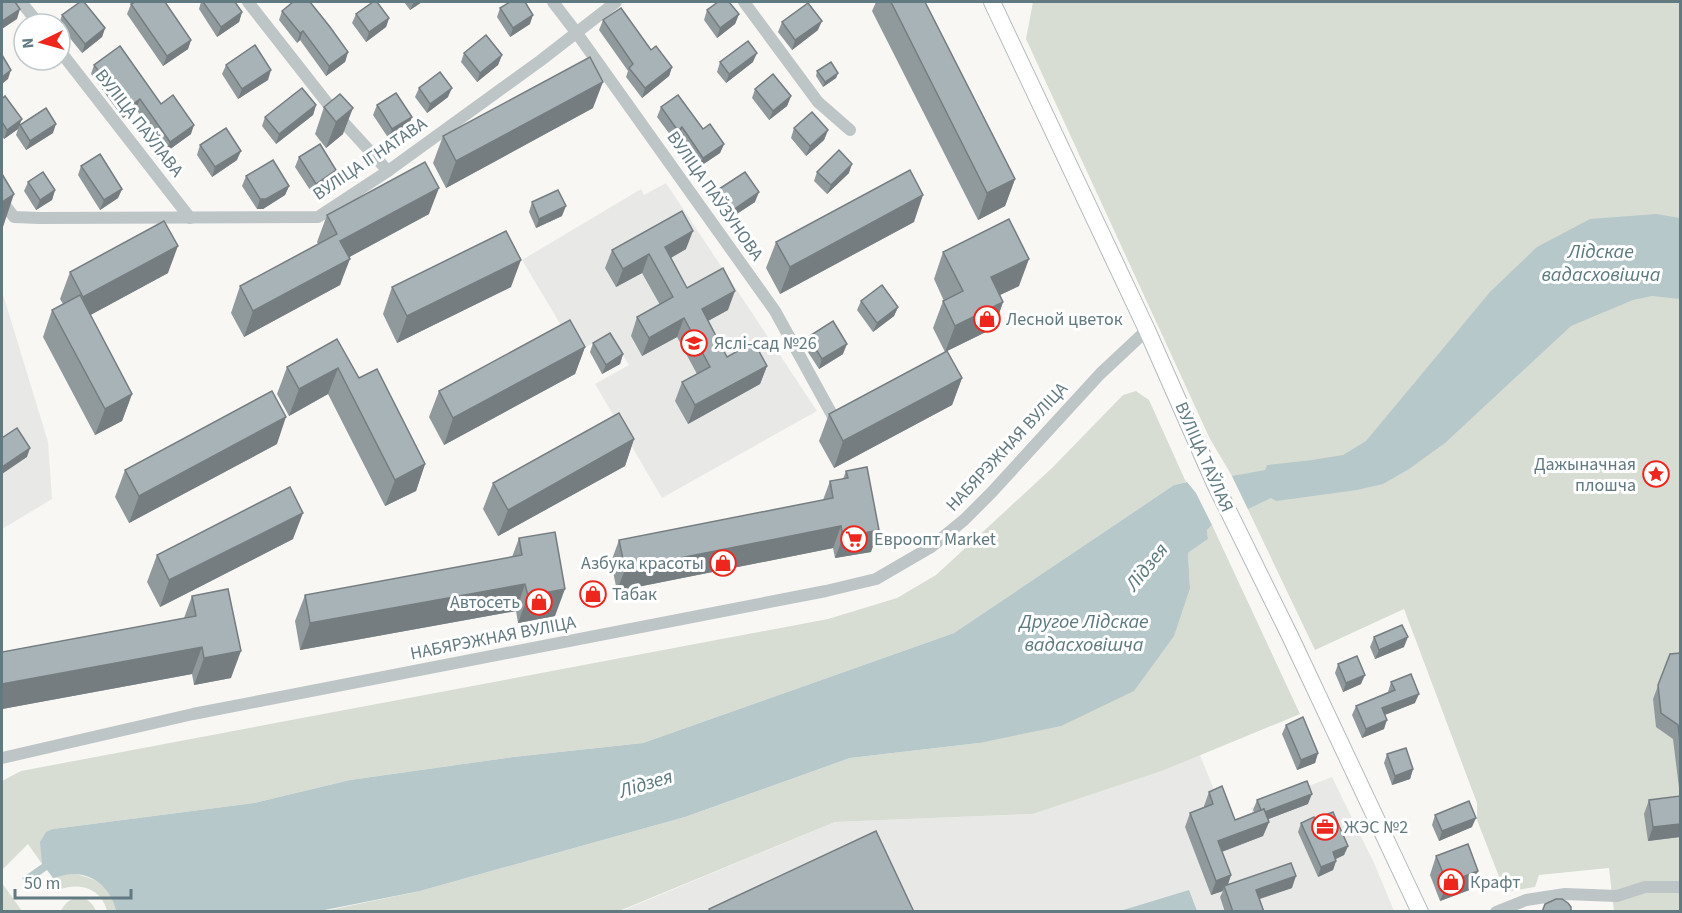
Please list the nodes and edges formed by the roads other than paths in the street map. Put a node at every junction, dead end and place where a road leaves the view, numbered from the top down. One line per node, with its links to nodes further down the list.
1 (248, 2): 9 (street)
2 (553, 2): 6 (street, ВУЛІЦА ПАЎЗУНОВА)
3 (616, 2): 6 (street, ВУЛІЦА ІГНАТАВА)
4 (744, 2): 8 (street)
5 (992, 2): 12 (main road, ВУЛІЦА ТАЎЛАЯ)
6 (576, 32): 9 (street, ВУЛІЦА ІГНАТАВА); 13 (street, ВУЛІЦА ПАЎЗУНОВА)
7 (72, 66): 11 (street, ВУЛІЦА ПАЎЛАВА)
8 (849, 130)
9 (388, 171): 11 (street, ВУЛІЦА ІГНАТАВА)
10 (2, 201): 11 (street, ВУЛІЦА ІГНАТАВА)
11 (190, 218)
12 (1147, 330): 14 (street, НАБЯРЭЖНАЯ ВУЛІЦА); 16 (main road, ВУЛІЦА ТАЎЛАЯ)
13 (835, 420)
14 (2, 758)
15 (1680, 887): 17 (street)
16 (1420, 912)
17 (1496, 912)

